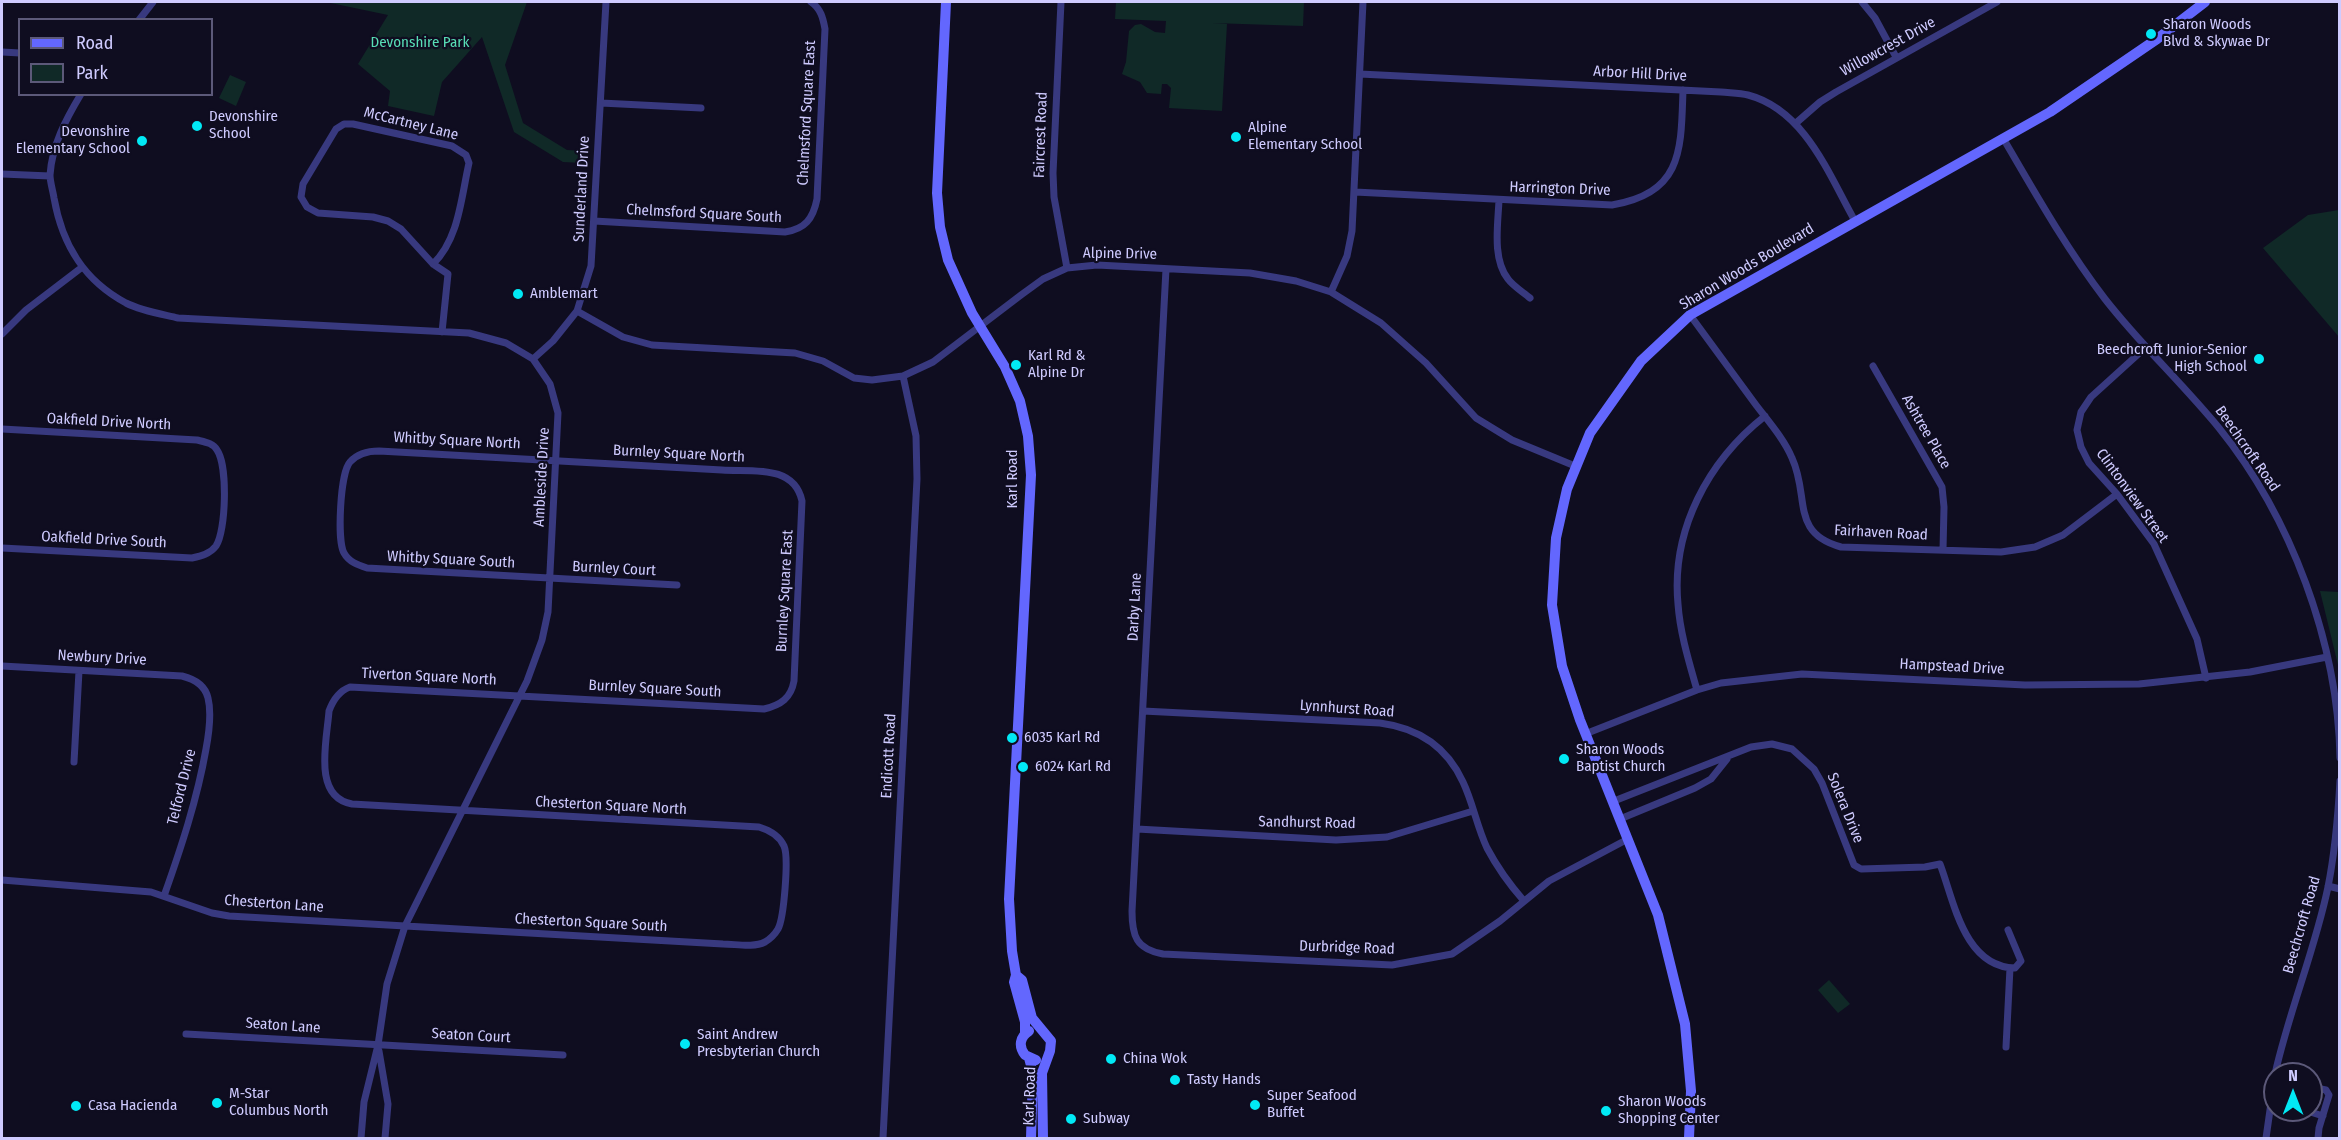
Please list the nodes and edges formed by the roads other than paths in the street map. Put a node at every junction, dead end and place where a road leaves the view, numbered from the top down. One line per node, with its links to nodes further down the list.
1 (153, 2): 10 (street)
2 (606, 2): 17 (street, Sunderland Drive)
3 (946, 2): 36 (street, Karl Road)
4 (1061, 2): 30 (street, Faircrest Road)
5 (1363, 2): 14 (street)
6 (1862, 2): 13 (street)
7 (1997, 2): 13 (street, Willowcrest Drive)
8 (2199, 3): 20 (street, Sharon Woods Boulevard)
9 (814, 4): 27 (street, Chelmsford Square East)
10 (141, 18)
11 (2, 52): 12 (street)
12 (18, 53)
13 (1896, 57): 19 (street, Willowcrest Drive)
14 (1360, 74): 15 (street, Arbor Hill Drive); 23 (street)
15 (1683, 90): 19 (street, Arbor Hill Drive); 24 (street, Harrington Drive)
16 (80, 96): 22 (street, Ambleside Drive)
17 (601, 103): 18 (street); 25 (street, Sunderland Drive)
18 (701, 108)
19 (1796, 123): 26 (street, Arbor Hill Drive)
20 (2003, 138): 26 (street, Sharon Woods Boulevard); 39 (street, Beechcroft Road)
21 (2, 174): 22 (street)
22 (50, 176): 29 (street, Ambleside Drive)
23 (1354, 192): 24 (street, Harrington Drive); 32 (street)
24 (1499, 200): 33 (street)
25 (594, 221): 27 (street, Chelmsford Square South); 34 (street, Sunderland Drive)
26 (1855, 221): 35 (street, Sharon Woods Boulevard)
27 (808, 222)
28 (433, 264): 28 (street, McCartney Lane); 38 (street)
29 (81, 268): 37 (street); 38 (street, Ambleside Drive)
30 (1067, 268): 31 (street, Alpine Drive); 36 (street, Alpine Drive)
31 (1166, 269): 32 (street, Alpine Drive); 63 (street, Darby Lane)
32 (1331, 292): 46 (street, Alpine Drive)
33 (1530, 298)
34 (577, 311): 40 (street, Sunderland Drive); 42 (street, Alpine Drive)
35 (1690, 315): 43 (street, Fairhaven Road); 46 (street, Sharon Woods Boulevard)
36 (980, 326): 42 (street, Alpine Drive); 86 (street, Karl Road)
37 (2, 330)
38 (442, 332): 40 (street, Ambleside Drive)
39 (2145, 348): 48 (street, Clintonview Street); 55 (street, Beechcroft Road)
40 (533, 359): 45 (street, Ambleside Drive)
41 (1873, 366): 50 (street, Ashtree Place)
42 (903, 375): 102 (street, Endicott Road)
43 (1765, 416): 50 (street, Fairhaven Road); 60 (street)
44 (2, 429): 51 (street, Oakfield Drive North)
45 (557, 460): 47 (street, Burnley Square North); 52 (street, Whitby Square North); 53 (street, Ambleside Drive)
46 (1575, 466): 64 (street, Sharon Woods Boulevard)
47 (796, 484): 62 (street, Burnley Square East)
48 (2116, 494): 50 (street, Fairhaven Road); 58 (street, Clintonview Street)
49 (2, 548): 51 (street, Oakfield Drive South)
50 (1943, 550)
51 (206, 555)
52 (351, 562): 53 (street, Whitby Square South)
53 (550, 579): 54 (street, Burnley Court); 61 (street, Ambleside Drive)
54 (677, 585)
55 (2326, 657): 58 (street, Hampstead Drive); 66 (street, Beechcroft Road)
56 (2, 666): 57 (street, Newbury Drive)
57 (79, 671): 59 (street, Newbury Drive); 67 (street)
58 (2206, 678): 60 (street, Hampstead Drive)
59 (200, 684): 79 (street, Telford Drive)
60 (1697, 690): 64 (street, Hampstead Drive)
61 (519, 695): 62 (street, Burnley Square South); 69 (street, Tiverton Square North); 71 (street, Ambleside Drive)
62 (787, 698)
63 (1143, 711): 72 (street, Lynnhurst Road); 74 (street, Darby Lane)
64 (1585, 734): 70 (street, Sharon Woods Boulevard)
65 (1729, 757): 70 (street, Solera Drive); 73 (street, Solera Drive); 85 (street, Solera Drive)
66 (2340, 758)
67 (74, 762)
68 (2340, 781): 77 (street, Beechcroft Road)
69 (335, 797): 71 (street, Chesterton Square North)
70 (1614, 801): 73 (street, Sharon Woods Boulevard)
71 (462, 811): 81 (street, Ambleside Drive); 83 (street, Chesterton Square North)
72 (1473, 811): 74 (street, Sandhurst Road); 80 (street, Lynnhurst Road)
73 (1620, 819): 75 (street, Sharon Woods Boulevard)
74 (1137, 829): 84 (street, Darby Lane)
75 (1626, 840): 80 (street, Durbridge Road); 105 (street, Sharon Woods Boulevard)
76 (2, 880): 79 (street, Chesterton Lane)
77 (2328, 886): 78 (street); 95 (street, Beechcroft Road)
78 (2340, 889)
79 (164, 896): 81 (street, Chesterton Lane)
80 (1524, 902): 84 (street, Durbridge Road)
81 (405, 926): 83 (street, Chesterton Square South); 90 (street, Ambleside Drive)
82 (2008, 930): 85 (street)
83 (772, 936)
84 (1141, 945)
85 (2010, 968): 91 (street)
86 (1016, 975): 87 (street, Karl Road); 89 (street, Karl Road)
87 (1041, 1030): 89 (street); 93 (street)
88 (186, 1034): 90 (street, Seaton Lane)
89 (1025, 1034): 94 (street)
90 (378, 1045): 92 (street, Seaton Court); 100 (street, Ambleside Drive); 101 (street, Ambleside Drive)
91 (2006, 1047)
92 (563, 1054)
93 (1047, 1055): 94 (street); 104 (street, Karl Road)
94 (1029, 1058): 103 (street, Karl Road)
95 (2278, 1062)
96 (2323, 1091): 97 (street)
97 (2323, 1116)
98 (2268, 1122): 106 (street, Beechcroft Road)
99 (2322, 1122): 107 (street)
100 (361, 1138)
101 (385, 1138)
102 (883, 1138)
103 (1031, 1138)
104 (1043, 1138)
105 (1689, 1138)
106 (2266, 1138)
107 (2318, 1138)

